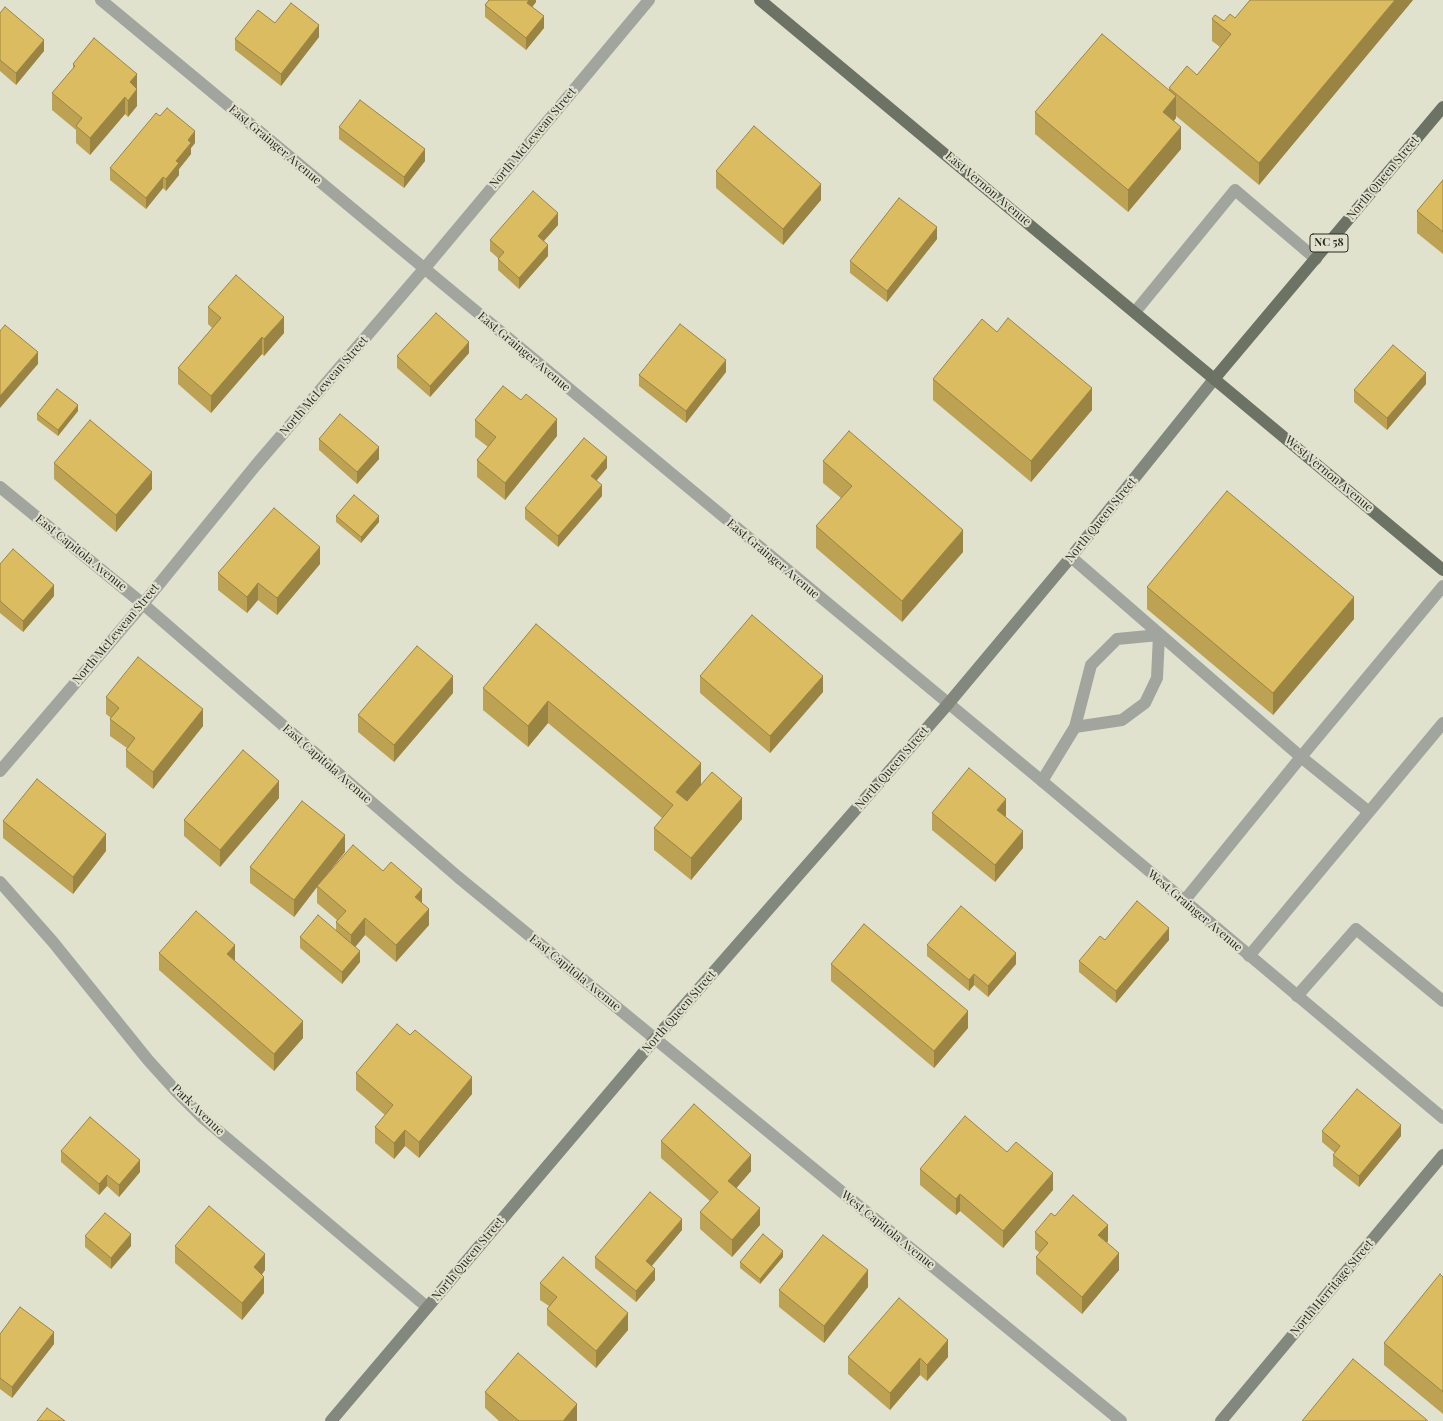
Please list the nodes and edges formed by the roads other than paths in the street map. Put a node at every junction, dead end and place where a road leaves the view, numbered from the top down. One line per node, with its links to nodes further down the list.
1 (102, 0): 6 (street, East Grainger Avenue)
2 (649, 0): 6 (street, North McLewean Street)
3 (760, 0): 7 (main road, East Vernon Avenue)
4 (1443, 107): 5 (main road, North Queen Street / NC 58)
5 (1316, 259): 7 (street); 8 (main road, North Queen Street / NC 58)
6 (424, 269): 13 (street, North McLewean Street); 15 (street, East Grainger Avenue)
7 (1135, 312): 8 (main road, East Vernon Avenue)
8 (1215, 378): 10 (main road, North Queen Street / NC 58); 11 (main road, West Vernon Avenue)
9 (0, 487): 13 (street, East Capitola Avenue)
10 (1071, 557): 14 (street); 15 (main road, North Queen Street / NC 58)
11 (1443, 570)
12 (1443, 586): 18 (street)
13 (142, 604): 19 (street, North McLewean Street); 27 (street, East Capitola Avenue)
14 (1159, 635): 17 (street); 17 (street); 18 (street)
15 (948, 704): 20 (street, West Grainger Avenue); 27 (main road, North Queen Street / NC 58)
16 (1443, 723): 21 (street)
17 (1075, 727): 20 (street)
18 (1300, 757): 21 (street); 23 (street)
19 (0, 771)
20 (1042, 781): 23 (street, West Grainger Avenue)
21 (1369, 812): 24 (street)
22 (0, 882): 30 (street, Park Avenue)
23 (1184, 901): 24 (street, West Grainger Avenue)
24 (1249, 956): 25 (street, West Grainger Avenue)
25 (1297, 996): 26 (street); 28 (street, West Grainger Avenue)
26 (1443, 1001)
27 (655, 1039): 30 (main road, North Queen Street / NC 58); 32 (street, West Capitola Avenue)
28 (1443, 1118)
29 (1443, 1155): 33 (main road, North Herritage Street)
30 (427, 1307): 31 (main road, North Queen Street / NC 58)
31 (331, 1421)
32 (1121, 1421)
33 (1221, 1421)

